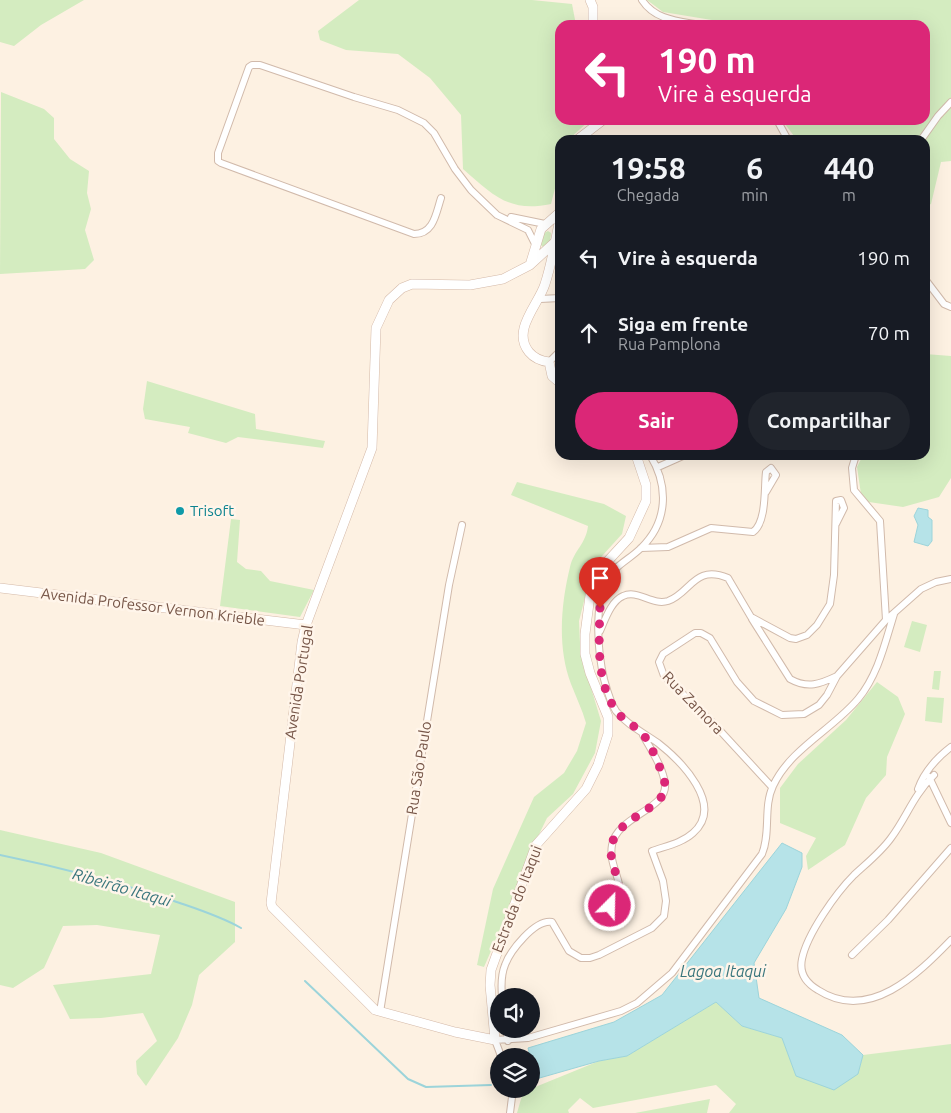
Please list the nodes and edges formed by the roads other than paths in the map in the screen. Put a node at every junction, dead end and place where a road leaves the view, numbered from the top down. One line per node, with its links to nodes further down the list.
1 (590, 0): 3 (street)
2 (642, 0): 4 (street)
3 (594, 20)
4 (676, 20)
5 (951, 102): 8 (street)
6 (596, 125): 7 (street)
7 (584, 135)
8 (925, 135)
9 (441, 198): 10 (street)
10 (485, 205): 12 (street); 14 (street)
11 (555, 216): 12 (street)
12 (545, 224): 13 (street); 14 (street)
13 (555, 242): 15 (street, Avenida Portugal)
14 (535, 244): 15 (street); 16 (street)
15 (552, 253): 16 (street, Avenida Portugal); 18 (street)
16 (530, 265): 38 (street, Avenida Portugal)
17 (930, 286): 20 (street)
18 (540, 298): 19 (street); 22 (street)
19 (555, 298)
20 (951, 307)
21 (555, 356): 22 (street)
22 (549, 362): 23 (street)
23 (555, 379)
24 (638, 460): 53 (street, Estrada do Itaqui)
25 (653, 460): 28 (street)
26 (674, 460): 28 (street)
27 (854, 460): 37 (street)
28 (658, 467): 32 (street)
29 (766, 492): 32 (street)
30 (462, 524): 51 (street, Rua São Paulo)
31 (836, 524): 36 (street)
32 (640, 548): 39 (street)
33 (951, 579): 35 (street, Rua Zamora)
34 (0, 588): 38 (street, Avenida Professor Vernon Krieble)
35 (894, 614): 37 (street, Rua Zamora); 44 (street)
36 (751, 617): 39 (street); 40 (street)
37 (886, 620): 40 (street, Rua Zamora)
38 (306, 625): 51 (street, Avenida Portugal)
39 (599, 632): 41 (street)
40 (837, 676): 44 (street, Rua Zamora)
41 (643, 734): 47 (street); 50 (street)
42 (951, 747): 43 (street)
43 (930, 776): 45 (street); 48 (street)
44 (772, 787): 54 (street, Avenida Portugal)
45 (951, 824)
46 (951, 848): 49 (street)
47 (615, 897)
48 (951, 940)
49 (852, 955)
50 (502, 988)
51 (380, 1012): 53 (street, Avenida Portugal)
52 (508, 1038): 54 (street)
53 (495, 1040): 54 (street, Avenida Portugal); 55 (street, Estrada do Itaqui)
54 (508, 1041)
55 (498, 1048)
56 (512, 1098): 57 (street)
57 (510, 1113)

